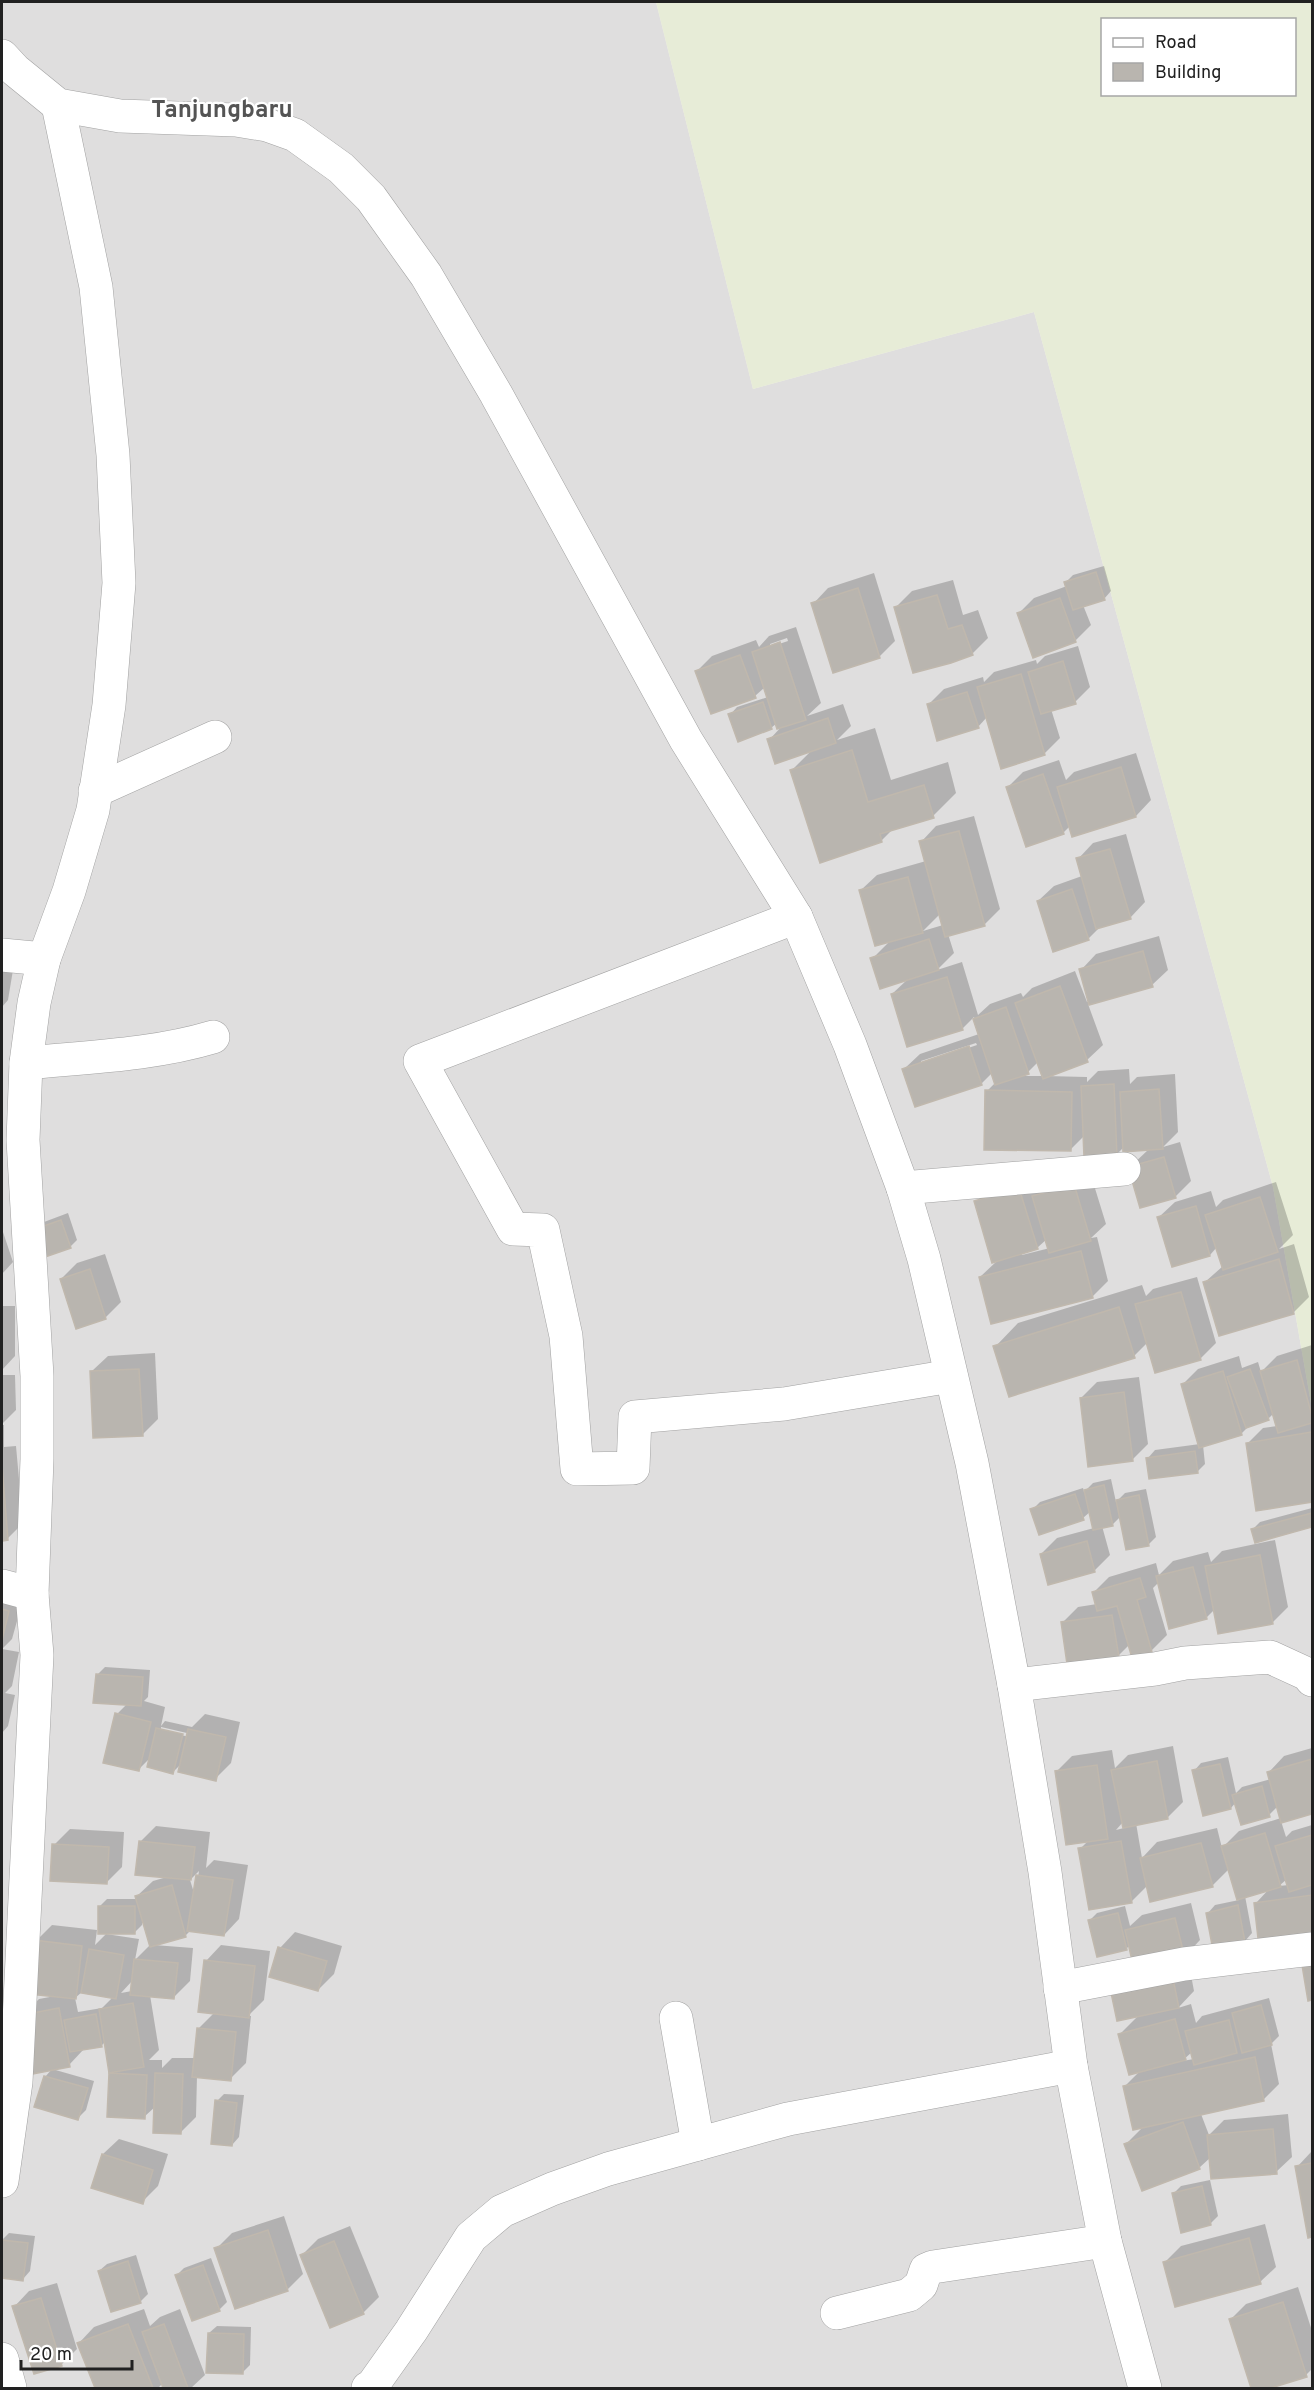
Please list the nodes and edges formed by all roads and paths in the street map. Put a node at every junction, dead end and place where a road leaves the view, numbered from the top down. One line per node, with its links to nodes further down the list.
1 (2, 56): 2 (street)
2 (58, 105): 4 (street); 5 (street)
3 (215, 737): 4 (street)
4 (95, 791): 7 (street)
5 (796, 917): 11 (street); 12 (street)
6 (2, 955): 7 (street)
7 (44, 959): 9 (street)
8 (213, 1037): 9 (street)
9 (26, 1063): 13 (street)
10 (1124, 1169): 11 (street)
11 (903, 1188): 12 (street)
12 (951, 1376): 15 (street)
13 (17, 1590): 18 (street)
14 (1312, 1680): 15 (street)
15 (1014, 1685): 17 (street)
16 (1312, 1949): 17 (street)
17 (1060, 1988): 20 (street)
18 (10, 1995): 22 (street)
19 (676, 2018): 21 (street)
20 (1071, 2066): 21 (street); 23 (street)
21 (698, 2144): 27 (street)
22 (2, 2181)
23 (1106, 2241): 24 (street); 28 (street)
24 (837, 2313)
25 (2, 2360): 26 (street)
26 (10, 2388)
27 (368, 2388)
28 (1145, 2388)

